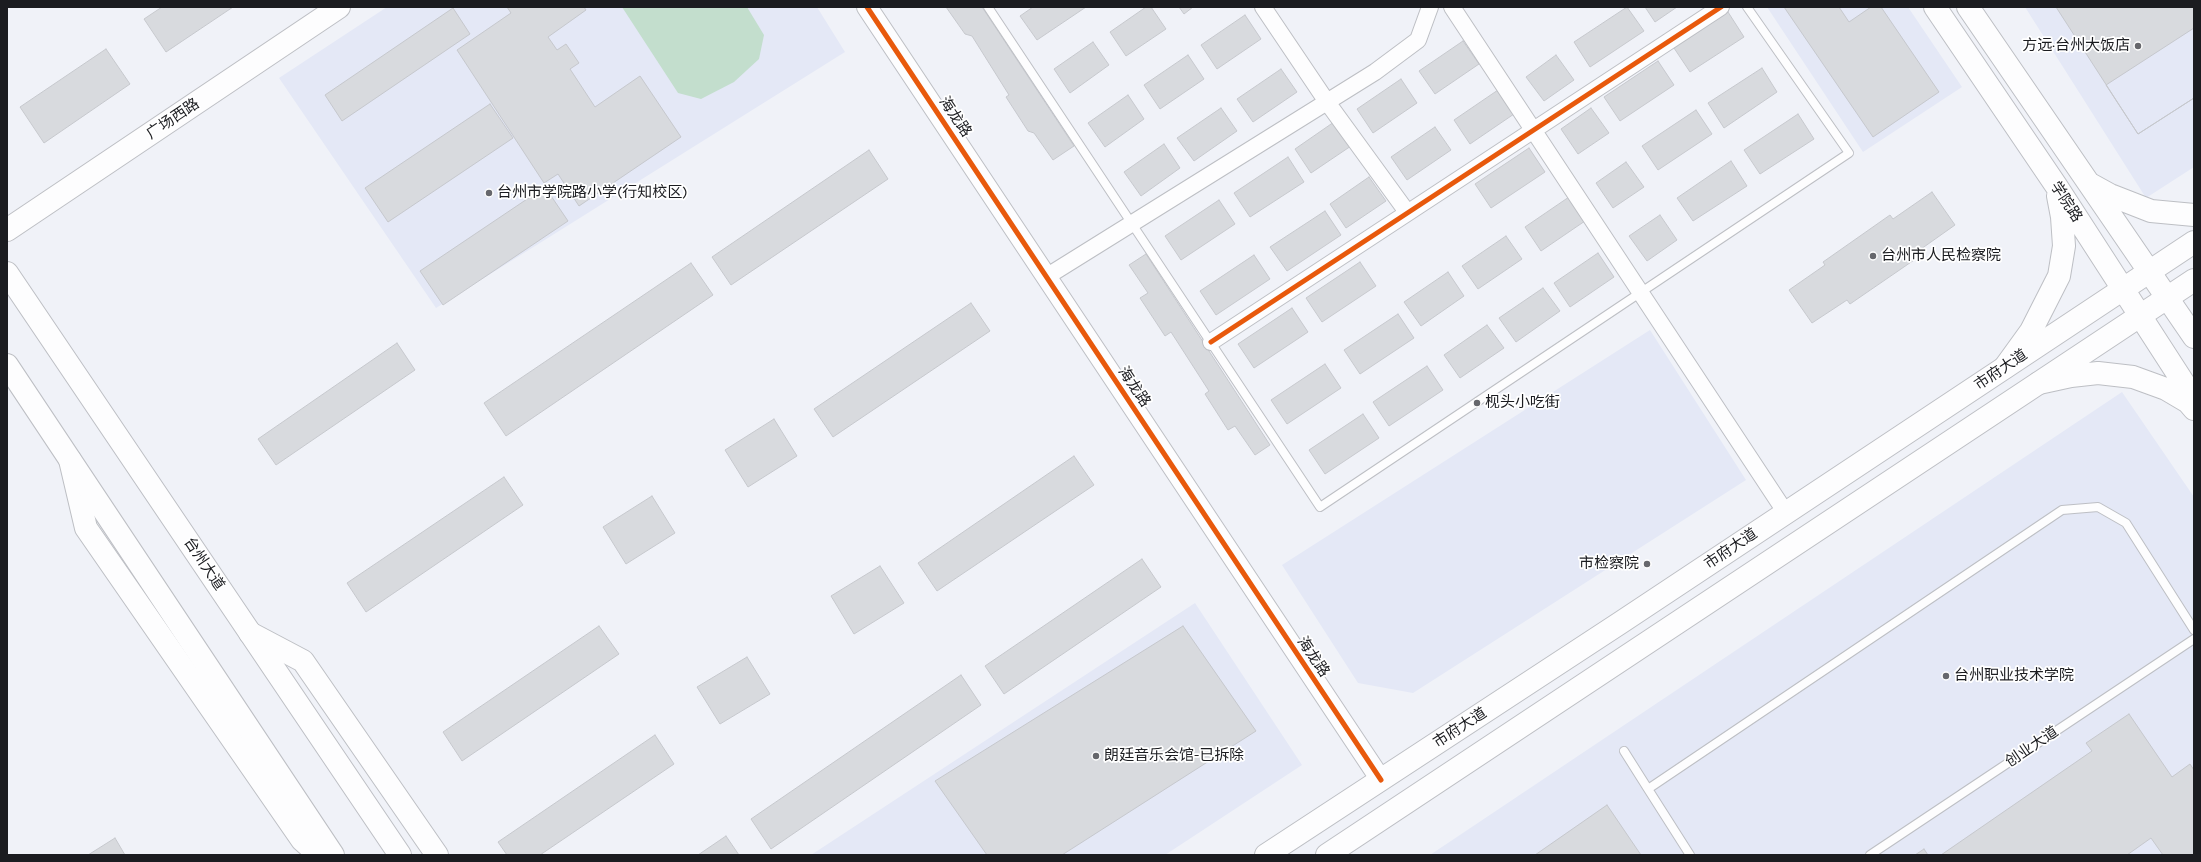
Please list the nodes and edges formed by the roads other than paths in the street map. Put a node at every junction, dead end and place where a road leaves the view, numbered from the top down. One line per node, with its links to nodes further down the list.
1 (339, 7): 17 (main road, 广场西路)
2 (867, 7): 22 (street, 海龙路)
3 (988, 7): 18 (lane)
4 (1263, 7): 11 (street)
5 (1430, 7): 11 (street)
6 (1452, 7): 12 (street)
7 (1721, 7): 12 (street)
8 (1747, 7): 25 (lane)
9 (1935, 7): 14 (main road, 学院路)
10 (1968, 7): 13 (main road, 学院路)
11 (1327, 102): 15 (street); 18 (street)
12 (1534, 130): 15 (street); 25 (street)
13 (2087, 182): 16 (main road); 20 (main road, 学院路)
14 (2057, 187): 24 (main road, 学院路); 31 (main road)
15 (1407, 212): 29 (street)
16 (2194, 215)
17 (10, 222)
18 (1132, 223): 22 (street); 29 (lane)
19 (2194, 242): 20 (main road, 市府大道)
20 (2150, 271): 24 (main road, 市府大道); 26 (main road, 学院路)
21 (7, 273): 38 (main road, 台州大道)
22 (1046, 277): 41 (street, 海龙路)
23 (2194, 280): 26 (main road, 市府大道)
24 (2122, 290): 27 (main road, 学院路); 31 (main road, 市府大道)
25 (1641, 293): 29 (lane); 36 (street)
26 (2168, 298): 27 (main road, 市府大道); 28 (main road, 学院路)
27 (2139, 316): 32 (main road, 市府大道); 33 (main road, 学院路)
28 (2194, 337)
29 (1211, 342)
30 (7, 366): 35 (main road)
31 (2004, 368): 36 (main road, 市府大道)
32 (2038, 384): 34 (main road); 48 (main road, 市府大道)
33 (2194, 399)
34 (2194, 409)
35 (69, 459): 43 (main road); 44 (main road)
36 (1786, 512): 41 (main road, 市府大道)
37 (2194, 630): 42 (lane)
38 (250, 633): 45 (main road, 台州大道); 46 (main road)
39 (2194, 639): 50 (lane, 创业大道)
40 (1624, 751): 42 (lane)
41 (1381, 780): 47 (main road, 市府大道)
42 (1648, 789): 49 (lane)
43 (319, 855)
44 (333, 855)
45 (400, 855)
46 (437, 855)
47 (1266, 855)
48 (1327, 855)
49 (1690, 855)
50 (1870, 855)

